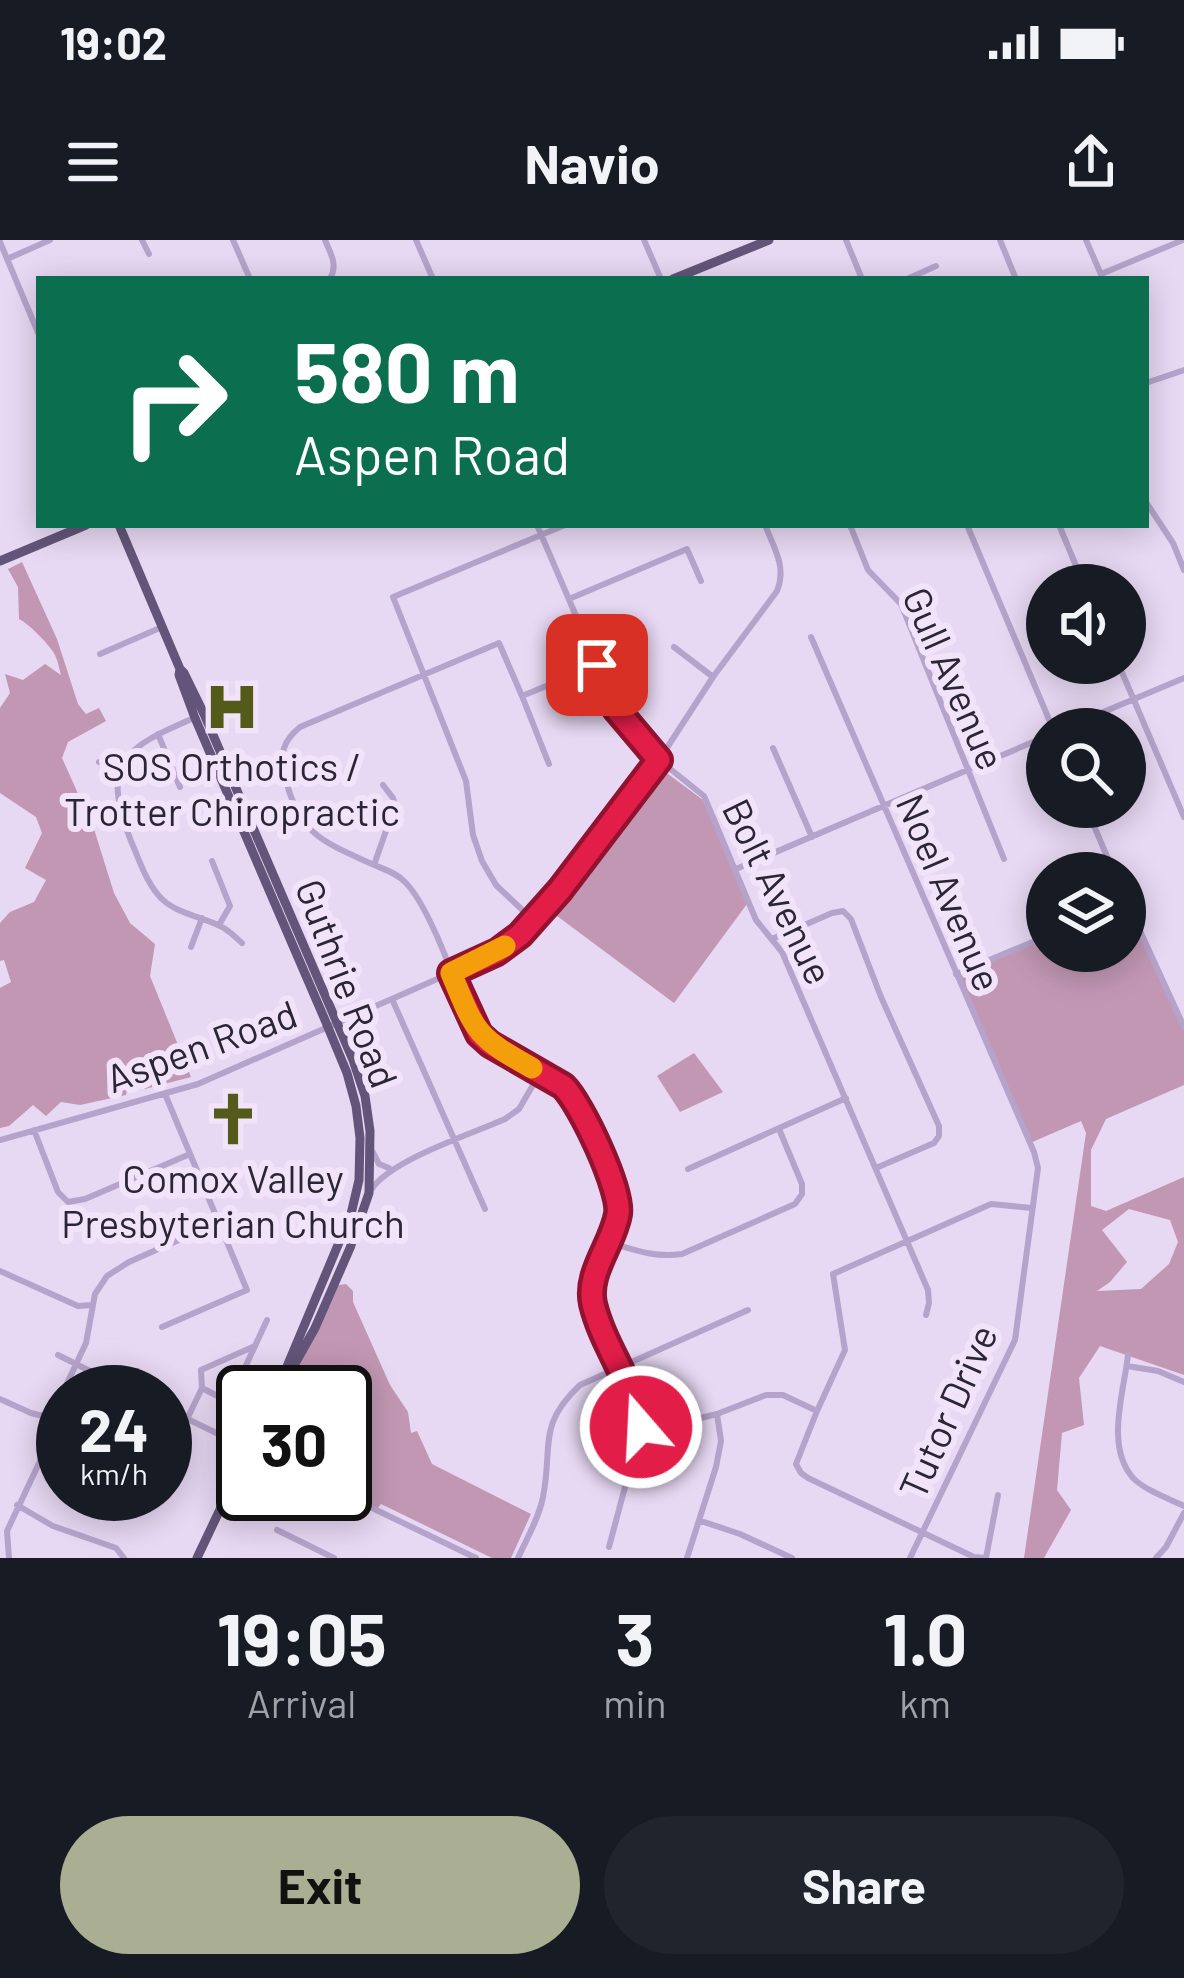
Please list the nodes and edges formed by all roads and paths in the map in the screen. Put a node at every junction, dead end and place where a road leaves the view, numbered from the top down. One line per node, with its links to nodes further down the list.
1 (50, 240): 14 (street)
2 (142, 240): 13 (street)
3 (233, 240): 16 (street)
4 (325, 240): 17 (street)
5 (416, 240): 18 (street)
6 (644, 240): 19 (street)
7 (769, 240): 20 (main road)
8 (846, 240): 21 (street)
9 (1000, 240): 23 (street)
10 (1086, 240): 24 (street)
11 (1184, 240): 24 (street)
12 (0, 242): 14 (street)
13 (148, 254)
14 (7, 259): 25 (street)
15 (936, 266): 22 (street)
16 (249, 276)
17 (332, 276)
18 (432, 276)
19 (660, 276)
20 (680, 276)
21 (861, 276)
22 (914, 276)
23 (1015, 276)
24 (1102, 276)
25 (36, 328)
26 (1184, 370): 27 (street)
27 (1149, 380)
28 (1149, 507): 40 (street)
29 (79, 528): 38 (main road)
30 (123, 528): 43 (main road, Guthrie Road)
31 (539, 528): 37 (street, Bolt Avenue)
32 (558, 528): 37 (street)
33 (765, 528): 49 (street, Aspen Road)
34 (851, 528): 64 (street, Gull Avenue)
35 (968, 528): 54 (street)
36 (1060, 528): 39 (street)
37 (542, 535): 42 (street, Bolt Avenue); 48 (street)
38 (0, 561)
39 (1075, 564)
40 (1184, 570)
41 (701, 581): 42 (street)
42 (569, 599): 47 (street, Bolt Avenue)
43 (162, 627): 46 (street); 56 (main road, Guthrie Road)
44 (812, 637): 67 (street, Noel Avenue)
45 (674, 647): 49 (street)
46 (100, 654)
47 (597, 665): 52 (street); 60 (street, Bolt Avenue)
48 (425, 676): 52 (street); 72 (street); 75 (street)
49 (713, 677): 60 (street, Aspen Road)
50 (1184, 678): 53 (street)
51 (1127, 684): 53 (street)
52 (522, 696): 62 (street)
53 (1133, 699): 55 (street); 68 (street)
54 (1040, 708)
55 (1112, 708)
56 (200, 716): 57 (street); 86 (main road, Guthrie Road)
57 (158, 734): 63 (street); 66 (street)
58 (1026, 743): 64 (street)
59 (773, 748): 69 (street)
60 (659, 760): 73 (street, Bolt Avenue); 75 (street, Aspen Road)
61 (98, 762): 63 (street)
62 (549, 764)
63 (121, 766): 74 (street)
64 (968, 770): 67 (street); 70 (street, Gull Avenue)
65 (383, 785): 72 (street)
66 (180, 787)
67 (883, 806): 69 (street); 83 (street, Noel Avenue)
68 (1184, 817)
69 (812, 837): 73 (street)
70 (1004, 859)
71 (212, 861): 76 (street)
72 (374, 865): 82 (street)
73 (734, 870): 77 (street, Bolt Avenue)
74 (202, 918): 76 (street); 81 (street)
75 (534, 921): 82 (street, Aspen Road)
76 (219, 926): 78 (street)
77 (772, 939): 91 (street, Bolt Avenue); 99 (street)
78 (242, 943)
79 (1026, 945): 83 (street)
80 (1146, 945): 87 (street)
81 (191, 947)
82 (451, 973): 84 (street, Aspen Road); 89 (street)
83 (956, 974): 100 (street, Noel Avenue)
84 (392, 999): 85 (street, Aspen Road); 95 (street)
85 (364, 1011): 86 (street, Aspen Road); 88 (main road)
86 (333, 1025): 88 (main road, Guthrie Road); 90 (street, Aspen Road); 118 (main road, Guthrie Road)
87 (1184, 1028)
88 (349, 1052): 96 (main road, Guthrie Road)
89 (540, 1073): 95 (street); 107 (street)
90 (165, 1094): 93 (street, Aspen Road); 97 (street)
91 (846, 1099): 92 (street); 99 (street, Bolt Avenue)
92 (778, 1129): 101 (street); 107 (street)
93 (34, 1130): 94 (street, Aspen Road); 97 (street)
94 (0, 1140)
95 (455, 1142): 98 (street); 104 (street)
96 (370, 1145): 98 (street); 102 (main road, Guthrie Road)
97 (190, 1154): 105 (street)
98 (393, 1168): 102 (street)
99 (876, 1168): 106 (street, Bolt Avenue)
100 (1038, 1168): 103 (street, Tutor Drive)
101 (688, 1169)
102 (369, 1193): 119 (main road, Guthrie Road)
103 (1032, 1208): 106 (street); 138 (street, Tutor Drive)
104 (485, 1209)
105 (219, 1222): 109 (street); 113 (street)
106 (907, 1240): 111 (street, Bolt Avenue); 126 (street)
107 (608, 1242): 121 (street)
108 (0, 1271): 109 (street)
109 (91, 1305): 117 (street)
110 (748, 1310): 121 (street)
111 (926, 1315)
112 (267, 1320): 114 (street)
113 (162, 1327)
114 (255, 1346): 123 (street); 123 (street)
115 (58, 1355): 117 (street)
116 (1128, 1355): 120 (street)
117 (77, 1365)
118 (288, 1365)
119 (293, 1365)
120 (1127, 1366): 122 (street); 134 (street)
121 (620, 1367): 129 (street); 145 (street)
122 (1184, 1382)
123 (202, 1388): 125 (street)
124 (0, 1399): 127 (street)
125 (192, 1409)
126 (817, 1411): 128 (street); 138 (street)
127 (36, 1414)
128 (717, 1414): 129 (street); 136 (street)
129 (641, 1427): 139 (street)
130 (36, 1468): 132 (street)
131 (998, 1495): 149 (street)
132 (17, 1505): 140 (street); 141 (street)
133 (372, 1508): 144 (street)
134 (1184, 1509): 150 (street)
135 (216, 1518): 142 (main road)
136 (700, 1520): 146 (street); 147 (street)
137 (277, 1530): 143 (street)
138 (921, 1533): 148 (street, Tutor Drive); 149 (street)
139 (609, 1547)
140 (8, 1558)
141 (124, 1558)
142 (197, 1558)
143 (334, 1558)
144 (476, 1558)
145 (518, 1558)
146 (687, 1558)
147 (792, 1558)
148 (910, 1558)
149 (986, 1558)
150 (1156, 1558)

